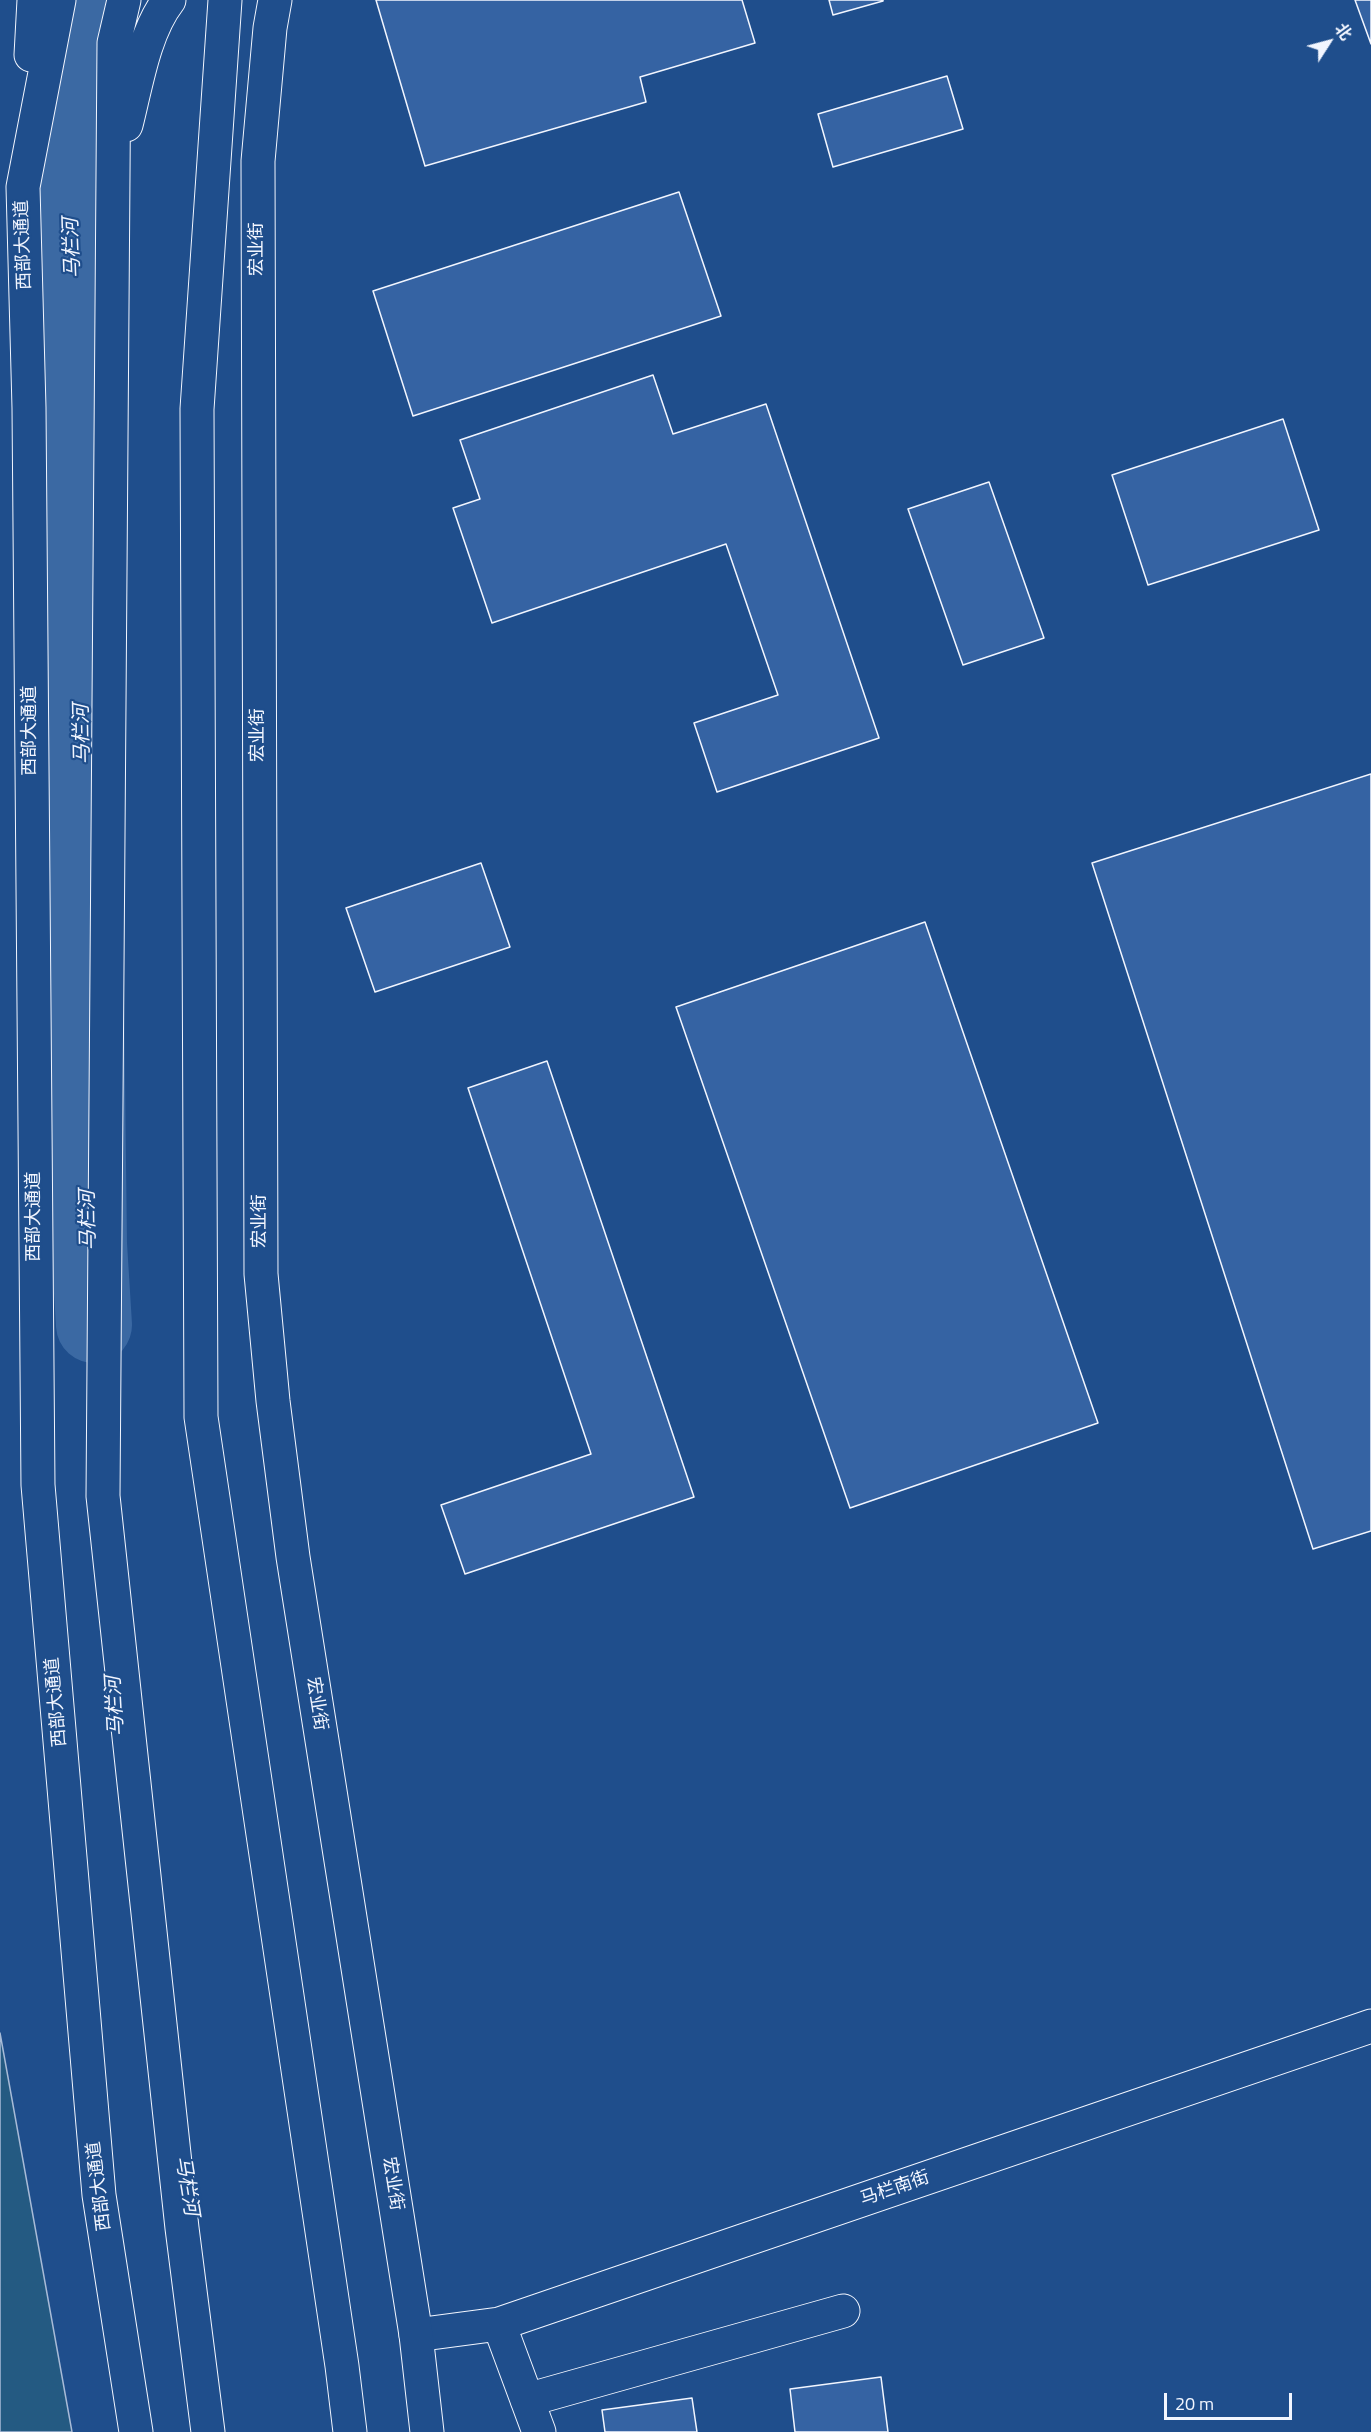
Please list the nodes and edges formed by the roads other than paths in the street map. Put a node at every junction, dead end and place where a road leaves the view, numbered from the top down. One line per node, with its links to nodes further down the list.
1 (34, 0): 8 (main road)
2 (59, 0): 8 (main road, 西部大通道)
3 (124, 0): 7 (main road)
4 (169, 0): 7 (main road)
5 (225, 0): 16 (main road)
6 (275, 0): 12 (main road, 宏业街)
7 (113, 172): 15 (main road)
8 (22, 187): 14 (main road, 西部大通道)
9 (1371, 2026): 11 (main road, 马栏南街)
10 (843, 2311): 13 (main road)
11 (500, 2324): 12 (main road, 马栏南街); 13 (main road)
12 (416, 2335): 17 (main road, 宏业街)
13 (527, 2400): 18 (main road)
14 (136, 2432)
15 (208, 2432)
16 (350, 2432)
17 (427, 2432)
18 (539, 2432)

